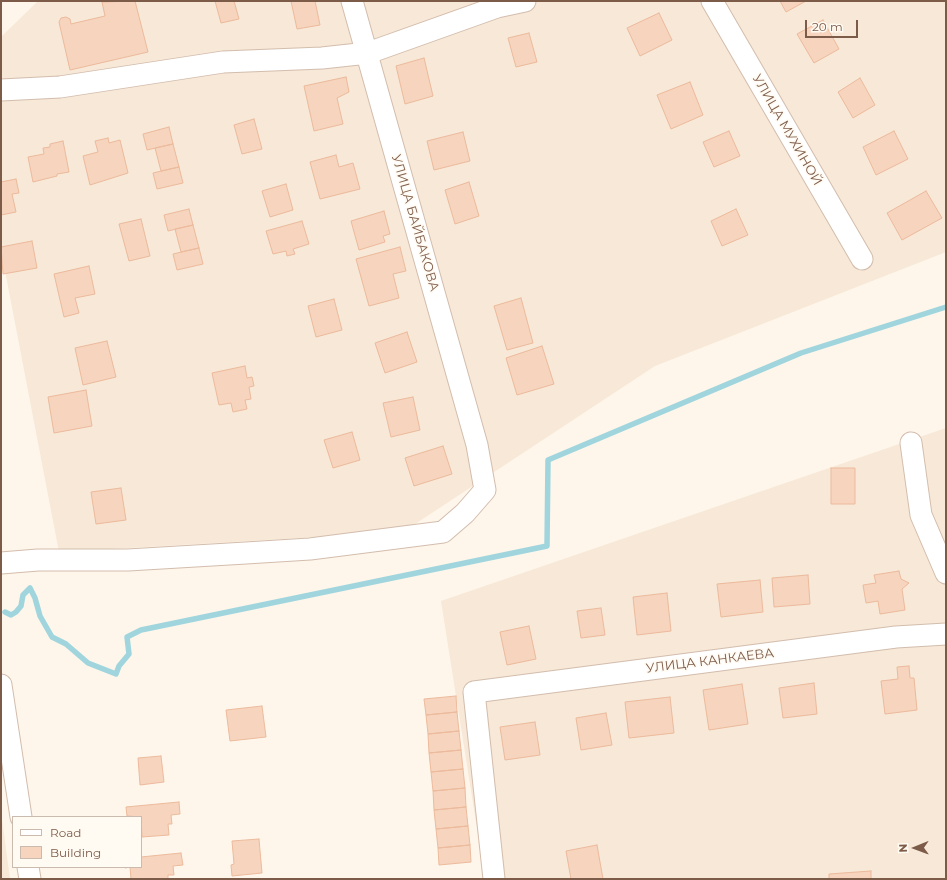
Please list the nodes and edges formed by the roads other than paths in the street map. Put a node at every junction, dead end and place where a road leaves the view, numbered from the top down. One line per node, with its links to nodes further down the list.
1 (352, 1): 4 (street, УЛИЦА БАЙБАКОВА)
2 (525, 1): 4 (street)
3 (712, 1): 6 (street, УЛИЦА МУХИНОЙ)
4 (368, 53): 5 (street); 8 (street, УЛИЦА БАЙБАКОВА)
5 (1, 90)
6 (862, 259)
7 (911, 443): 9 (street)
8 (1, 563)
9 (946, 573)
10 (946, 634): 15 (street, УЛИЦА КАНКАЕВА)
11 (1, 686): 12 (street)
12 (21, 816)
13 (28, 868): 14 (street)
14 (30, 879)
15 (494, 879)

